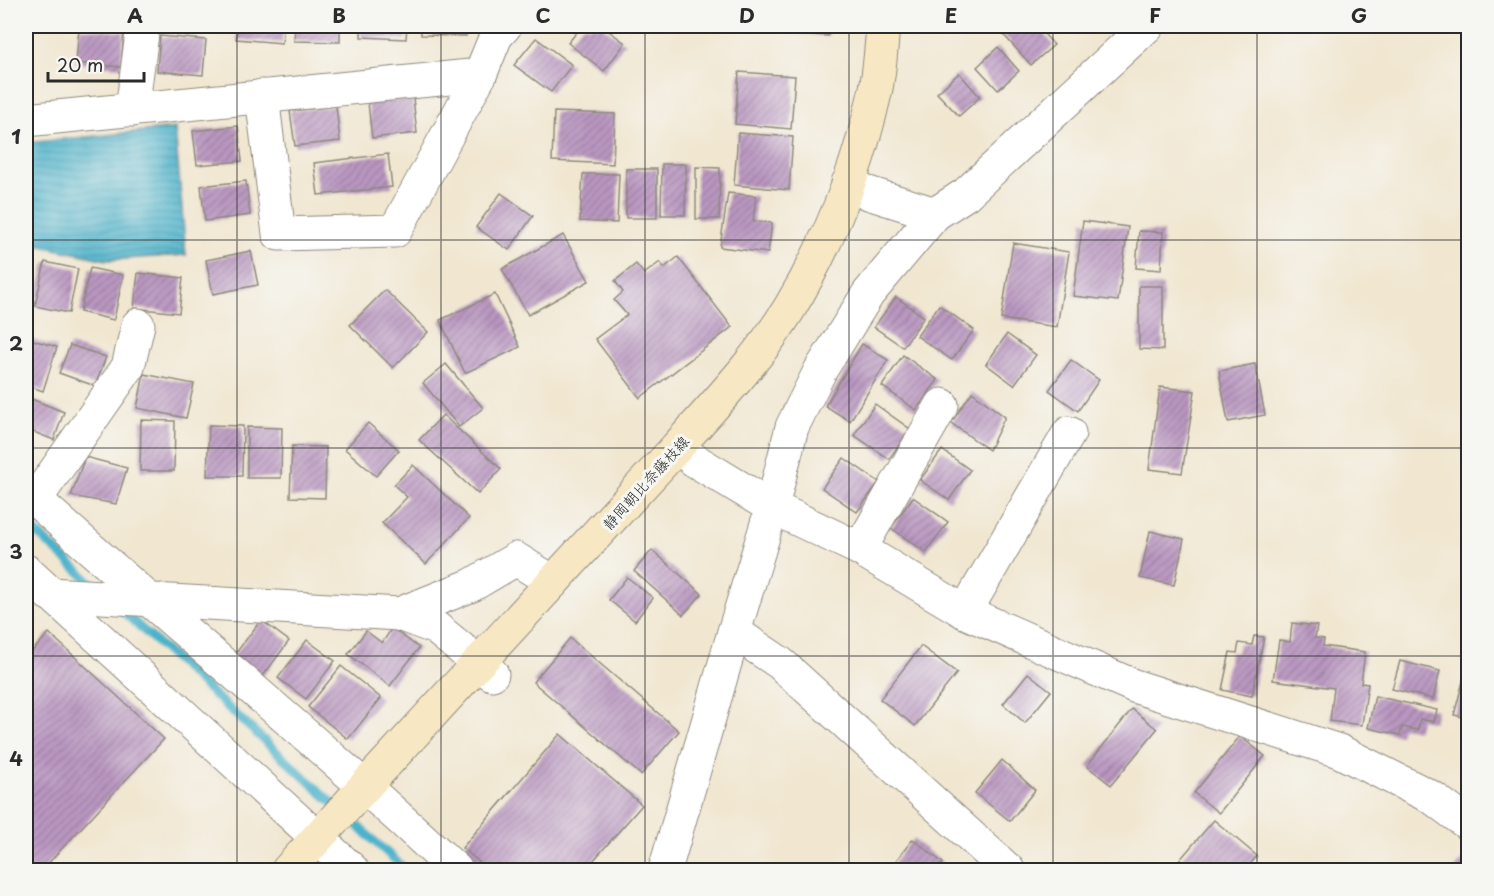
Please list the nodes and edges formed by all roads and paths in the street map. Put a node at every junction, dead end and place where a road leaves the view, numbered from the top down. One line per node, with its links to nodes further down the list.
1 (143, 26): 8 (street)
2 (505, 26): 6 (street)
3 (883, 26): 10 (main road, 静岡朝比奈藤枝線)
4 (903, 26): 10 (main road, 静岡朝比奈藤枝線)
5 (1142, 27): 11 (street)
6 (480, 75): 7 (street); 7 (street)
7 (262, 96): 8 (street)
8 (132, 110): 9 (street)
9 (26, 120)
10 (856, 187): 11 (street); 15 (main road, 静岡朝比奈藤枝線)
11 (935, 214): 17 (street)
12 (138, 325): 16 (street)
13 (942, 405): 18 (street)
14 (1069, 434): 23 (street)
15 (686, 454): 17 (street); 20 (main road, 静岡朝比奈藤枝線); 26 (main road, 静岡朝比奈藤枝線)
16 (30, 495): 22 (street)
17 (772, 507): 18 (street); 25 (street)
18 (860, 549): 23 (street)
19 (26, 571): 21 (street)
20 (553, 582): 24 (street); 26 (main road, 静岡朝比奈藤枝線)
21 (49, 594): 22 (street); 29 (street)
22 (147, 600): 24 (street); 27 (street)
23 (965, 612): 28 (street)
24 (399, 614): 26 (street)
25 (734, 632): 32 (street); 33 (street)
26 (486, 668): 27 (main road, 静岡朝比奈藤枝線)
27 (373, 793): 29 (main road, 静岡朝比奈藤枝線); 31 (street)
28 (1468, 824)
29 (329, 858): 30 (main road, 静岡朝比奈藤枝線)
30 (288, 870)
31 (456, 870)
32 (665, 870)
33 (1008, 870)

